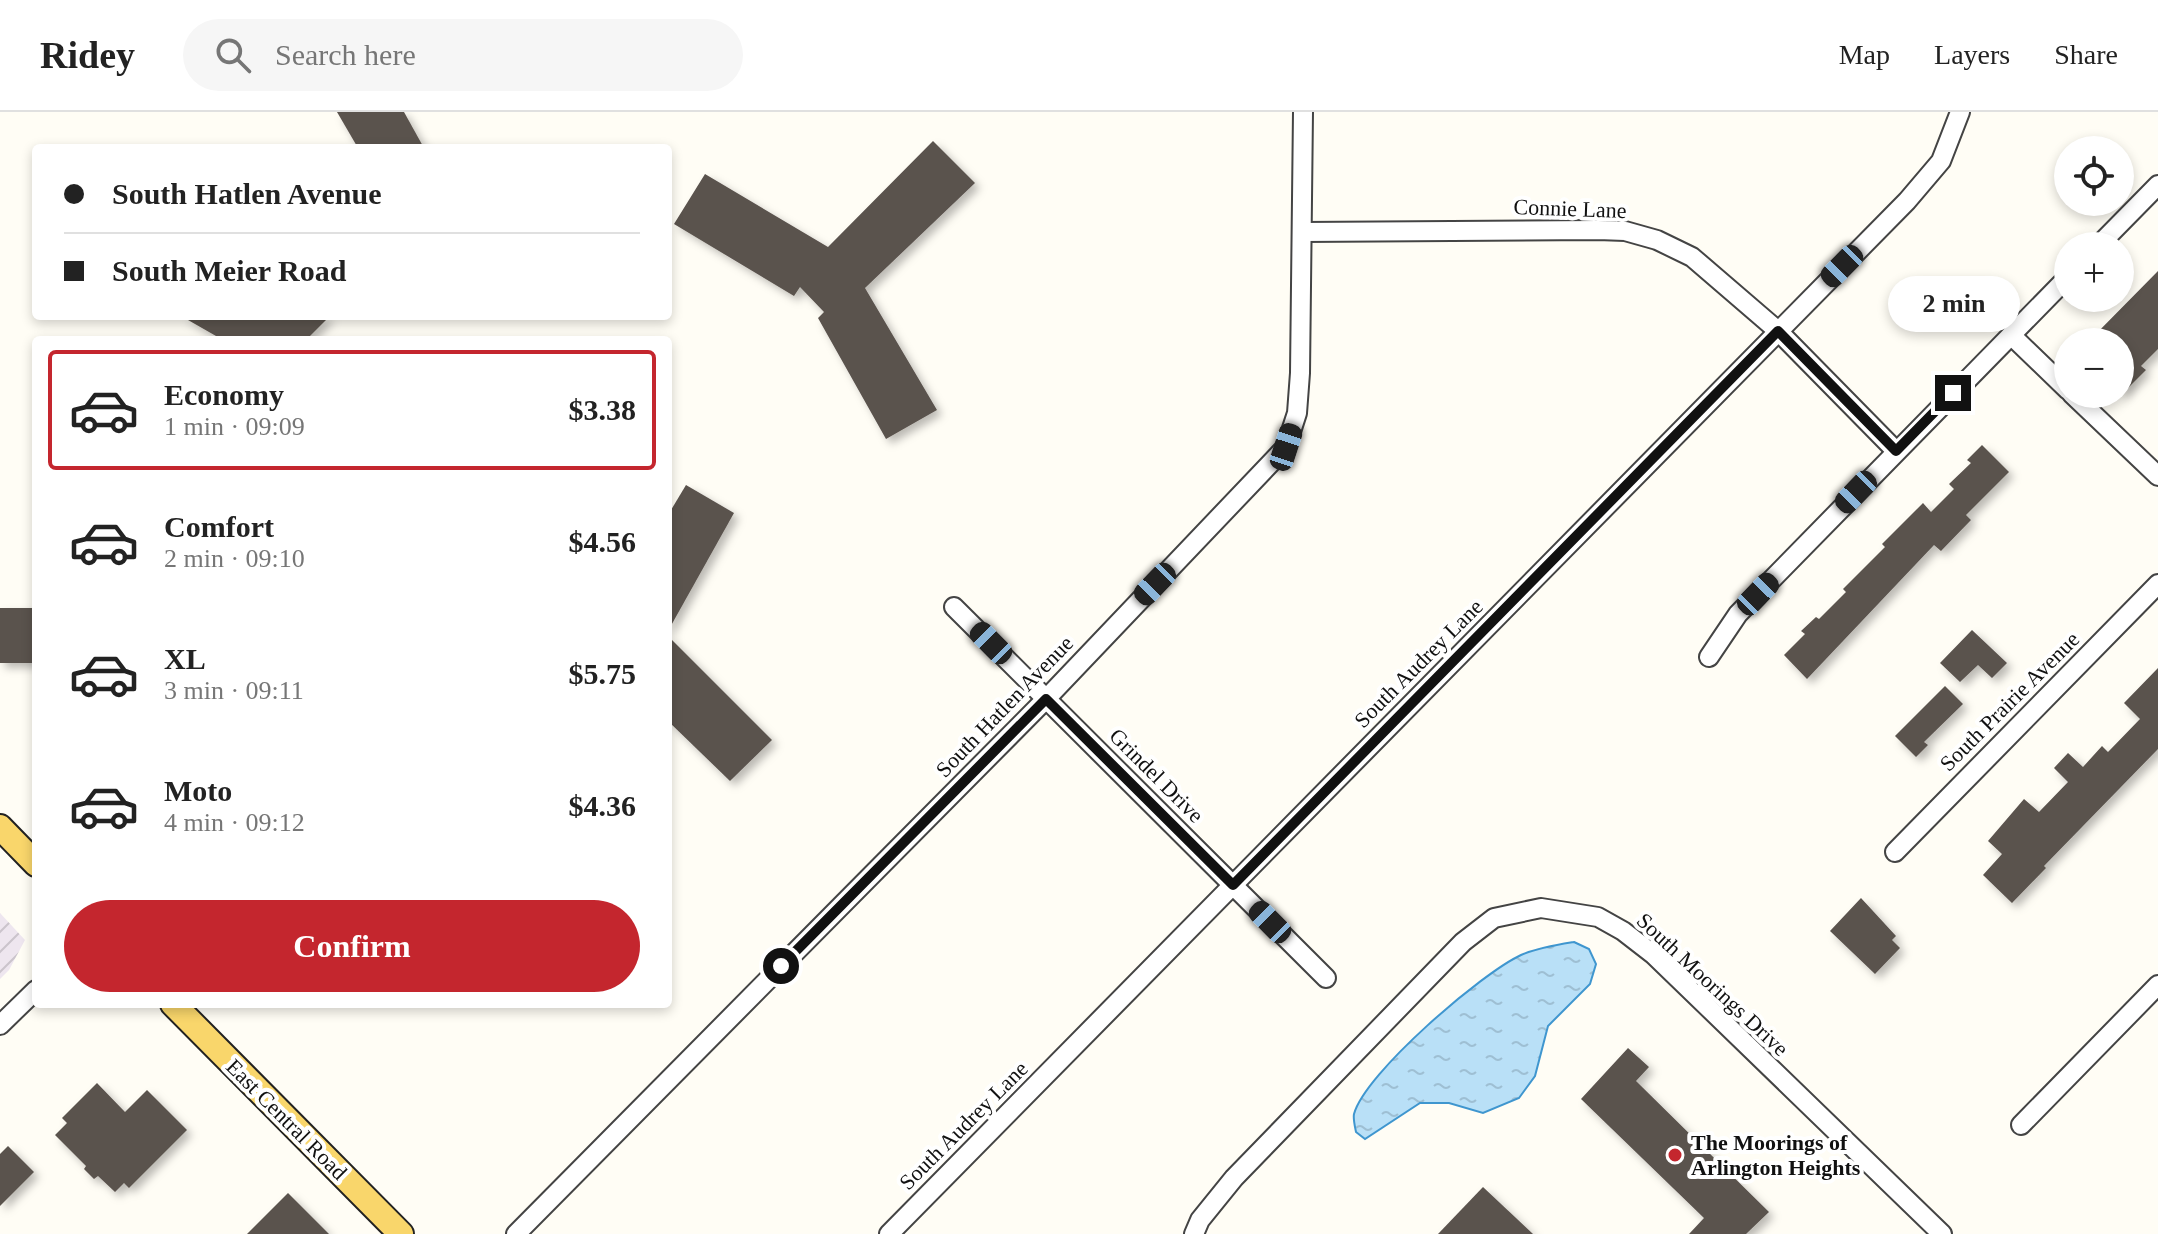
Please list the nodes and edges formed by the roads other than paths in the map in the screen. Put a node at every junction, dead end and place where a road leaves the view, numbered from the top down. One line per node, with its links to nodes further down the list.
1 (1303, 112): 4 (street, South Hatlen Avenue)
2 (1960, 112): 7 (street, South Audrey Lane)
3 (2158, 185): 5 (street)
4 (1303, 232): 7 (street, Connie Lane); 16 (street, South Hatlen Avenue)
5 (2112, 232)
6 (2054, 291): 8 (street)
7 (1778, 331): 11 (street, Connie Lane); 20 (street, South Audrey Lane)
8 (2011, 335): 9 (street); 11 (street)
9 (2054, 376)
10 (2087, 408): 12 (street)
11 (1896, 451): 15 (street)
12 (2158, 476)
13 (2158, 584): 18 (street, South Prairie Avenue)
14 (954, 607): 16 (street, Grindel Drive)
15 (1709, 657)
16 (1046, 699): 20 (street, Grindel Drive); 28 (street, South Hatlen Avenue)
17 (0, 827): 19 (main road)
18 (1895, 852)
19 (32, 860)
20 (1233, 885): 21 (street, Grindel Drive); 29 (street, South Audrey Lane)
21 (1326, 978)
22 (2158, 985): 26 (street)
23 (32, 994): 25 (street)
24 (177, 1008): 27 (main road, East Central Road)
25 (0, 1025)
26 (2021, 1125)
27 (401, 1234)
28 (516, 1234)
29 (889, 1234)
30 (1194, 1234): 31 (street, South Moorings Drive)
31 (1942, 1234)

